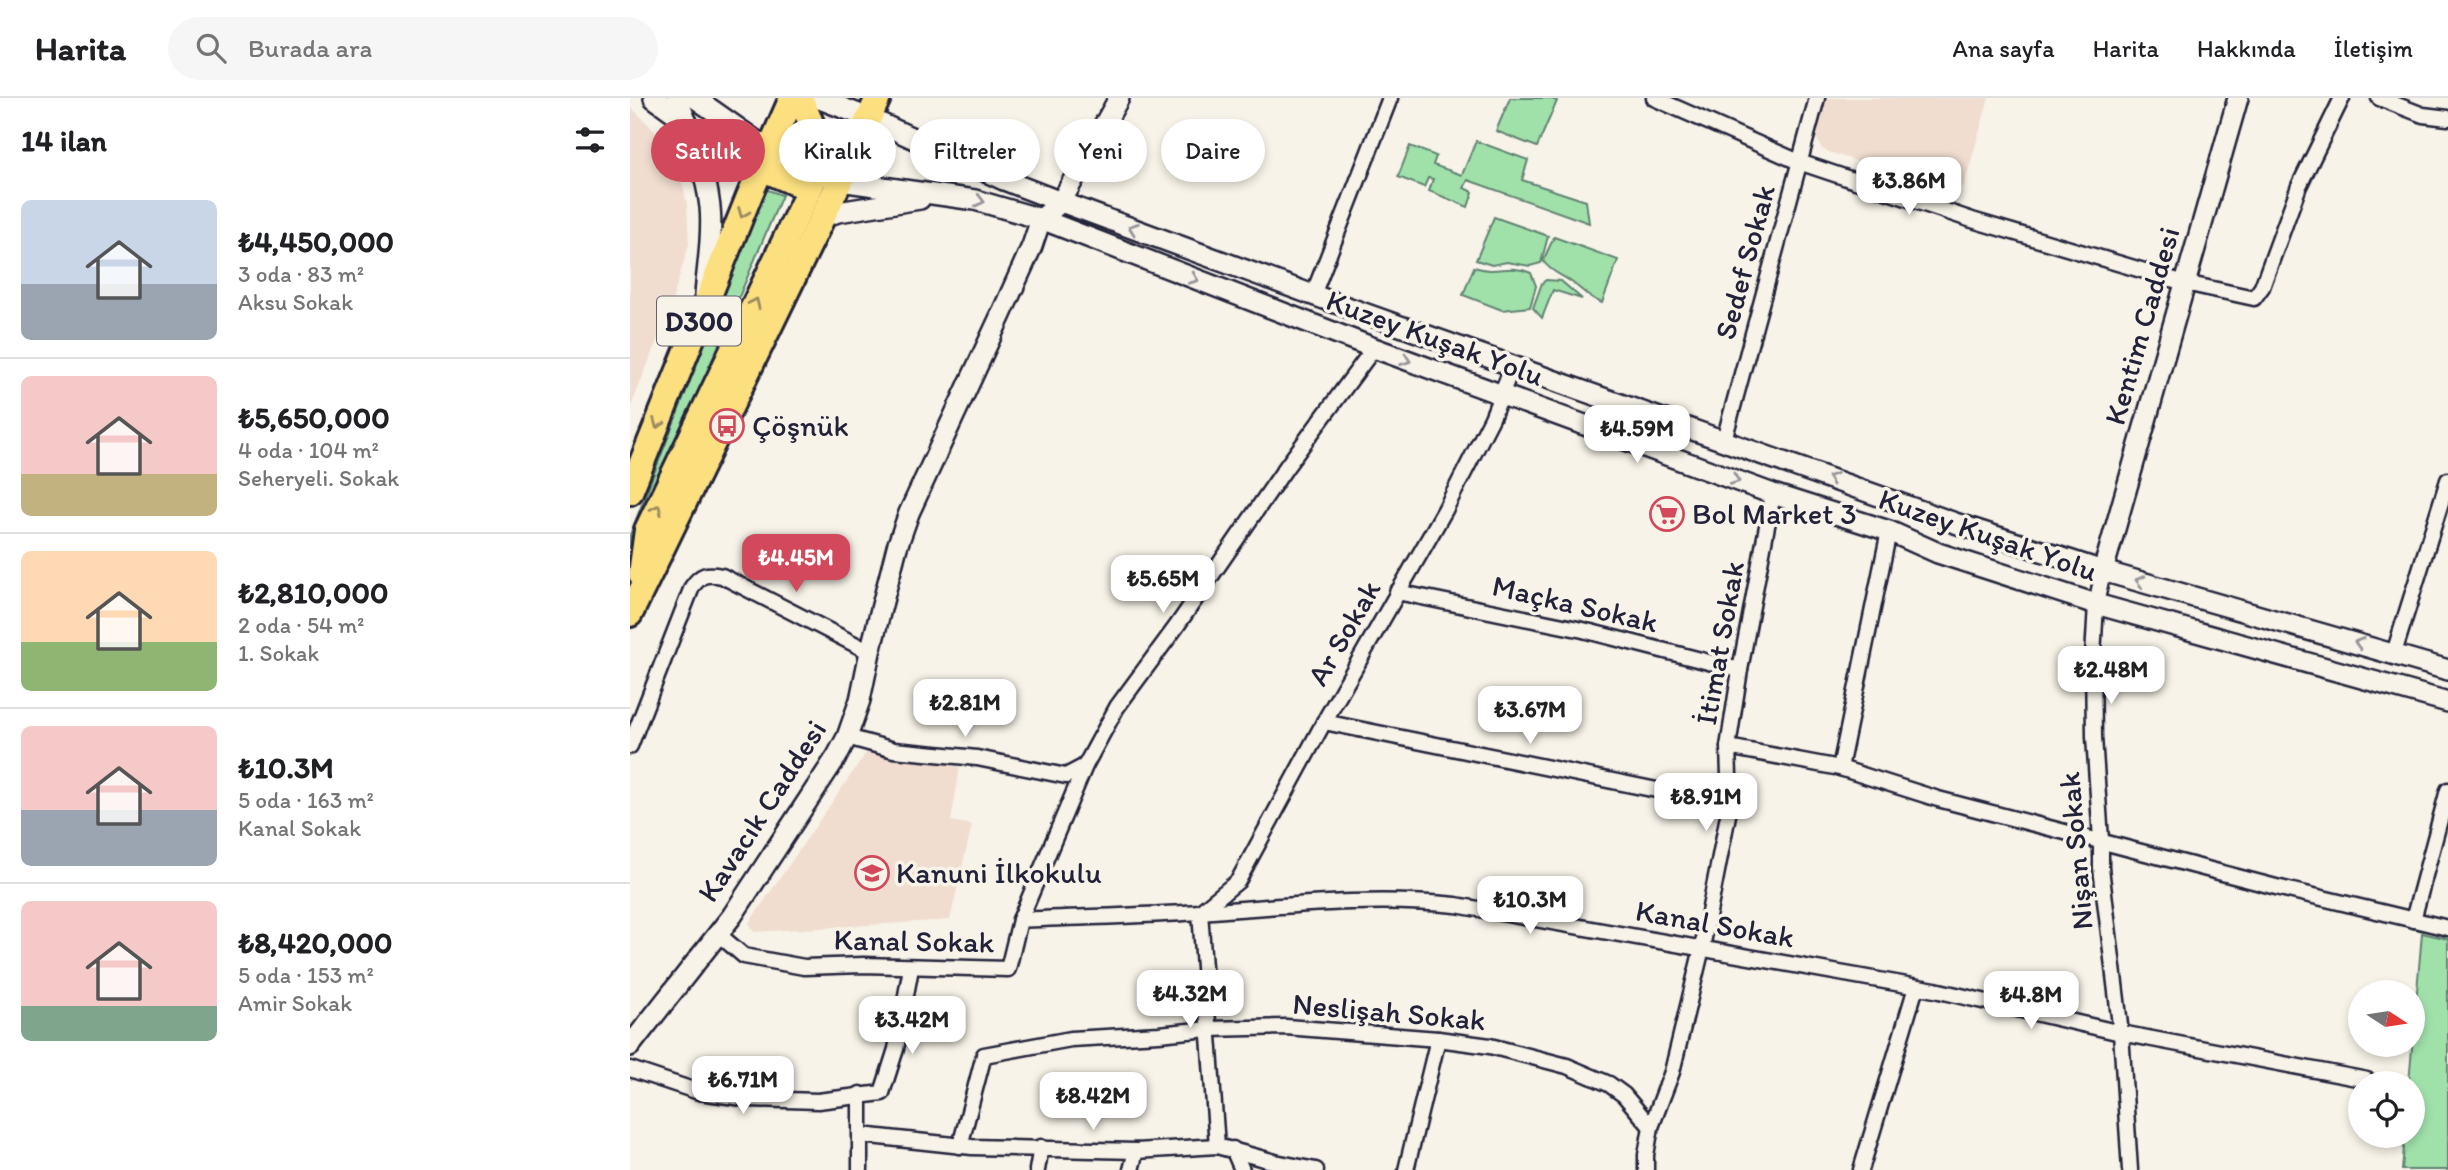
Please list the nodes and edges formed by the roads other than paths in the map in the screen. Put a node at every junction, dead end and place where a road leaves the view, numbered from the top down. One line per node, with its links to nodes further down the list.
1 (654, 98): 16 (main road)
2 (677, 98): 17 (main road)
3 (695, 98): 18 (main road)
4 (792, 98): 22 (highway, D300)
5 (800, 98): 19 (highway)
6 (819, 98): 14 (main road, Kuzey Kuşak Yolu); 20 (highway)
7 (1119, 98): 31 (main road)
8 (1390, 98): 35 (street)
9 (1654, 98): 23 (street)
10 (1817, 98): 23 (street, Sedef Sokak)
11 (2238, 98): 34 (main road, Kentim Caddesi)
12 (2342, 98): 34 (street)
13 (2379, 98): 15 (street)
14 (871, 104): 21 (highway, D300); 31 (main road, Kuzey Kuşak Yolu)
15 (2448, 118)
16 (683, 119)
17 (686, 119)
18 (719, 119)
19 (809, 119)
20 (820, 119)
21 (861, 119)
22 (765, 159): 24 (highway)
23 (1799, 162): 34 (street); 40 (street, Sedef Sokak)
24 (779, 164)
25 (705, 182): 36 (main road)
26 (756, 182): 36 (highway, D300, one-way to 36)
27 (821, 182): 48 (highway, one-way to 27)
28 (822, 182): 32 (highway, D300)
29 (839, 182): 30 (main road, Kuzey Kuşak Yolu)
30 (946, 195): 32 (main road); 33 (main road, Kuzey Kuşak Yolu, one-way to 33)
31 (1061, 202): 33 (main road); 35 (main road, Kuzey Kuşak Yolu, one-way to 31)
32 (821, 218): 48 (highway, D300)
33 (1041, 219): 37 (main road, Kuzey Kuşak Yolu, one-way to 37); 49 (main road, Kavacık Caddesi)
34 (2185, 283): 45 (main road, Kentim Caddesi)
35 (1313, 295): 38 (main road, Kuzey Kuşak Yolu)
36 (703, 311): 42 (highway, D300, one-way to 42)
37 (1374, 348): 39 (main road, Kuzey Kuşak Yolu, one-way to 39); 58 (street)
38 (1513, 365): 39 (street, Ar Sokak); 40 (main road, Kuzey Kuşak Yolu)
39 (1501, 395): 43 (main road, Kuzey Kuşak Yolu, one-way to 43); 46 (street, Ar Sokak)
40 (1724, 440): 45 (main road, Kuzey Kuşak Yolu, one-way to 40)
41 (2448, 480): 50 (street)
42 (630, 492)
43 (1773, 494): 44 (main road, Kuzey Kuşak Yolu); 51 (street, İtimat Sokak)
44 (1889, 531): 47 (main road, Kuzey Kuşak Yolu); 59 (street)
45 (2103, 570): 47 (street, Nişan Sokak); 50 (main road, Kuzey Kuşak Yolu, one-way to 45)
46 (1397, 592): 51 (street, Maçka Sokak); 54 (street, Ar Sokak)
47 (2096, 604): 53 (main road, Kuzey Kuşak Yolu); 62 (street, Nişan Sokak)
48 (634, 606)
49 (870, 652): 55 (main road, Kavacık Caddesi); 56 (street)
50 (2394, 653): 52 (main road, Kuzey Kuşak Yolu)
51 (1740, 670): 57 (street, İtimat Sokak)
52 (2448, 670)
53 (2448, 702)
54 (1324, 722): 61 (street); 63 (street, Ar Sokak)
55 (847, 737): 58 (street); 67 (main road, Kavacık Caddesi)
56 (630, 746)
57 (1728, 747): 59 (street); 61 (street, İtimat Sokak)
58 (1085, 766): 64 (street)
59 (1840, 768): 62 (street)
60 (2448, 790): 65 (street)
61 (1730, 805): 68 (street, İtimat Sokak)
62 (2101, 840): 65 (street); 72 (street, Nişan Sokak)
63 (1200, 912): 64 (street, Kanal Sokak); 68 (street, Kanal Sokak); 71 (street)
64 (1020, 920): 69 (street, Kanal Sokak)
65 (2413, 920): 66 (street)
66 (2448, 928)
67 (717, 933): 69 (street, Kanal Sokak); 74 (main road, Kavacık Caddesi)
68 (1702, 948): 70 (street, Kanal Sokak); 78 (street, İtimat Sokak)
69 (911, 968): 77 (street)
70 (1916, 987): 72 (street, Kanal Sokak); 92 (street)
71 (1208, 1029): 73 (street, Neslişah Sokak); 80 (street, Neslişah Sokak); 81 (street)
72 (2120, 1033): 76 (street, Kanal Sokak); 93 (street, Nişan Sokak)
73 (1438, 1039): 78 (street, Neslişah Sokak); 90 (street)
74 (630, 1046)
75 (630, 1069): 77 (street)
76 (2348, 1076)
77 (860, 1094): 79 (street)
78 (1651, 1127): 91 (street, İtimat Sokak)
79 (861, 1135): 80 (street); 85 (street)
80 (960, 1146): 82 (street)
81 (1217, 1146): 83 (street); 84 (street)
82 (1041, 1147): 84 (street); 86 (street)
83 (1233, 1149): 88 (street); 89 (street)
84 (1136, 1151): 87 (street)
85 (860, 1170)
86 (1037, 1170)
87 (1131, 1170)
88 (1242, 1170)
89 (1316, 1170)
90 (1406, 1170)
91 (1646, 1170)
92 (1861, 1170)
93 (2130, 1170)

